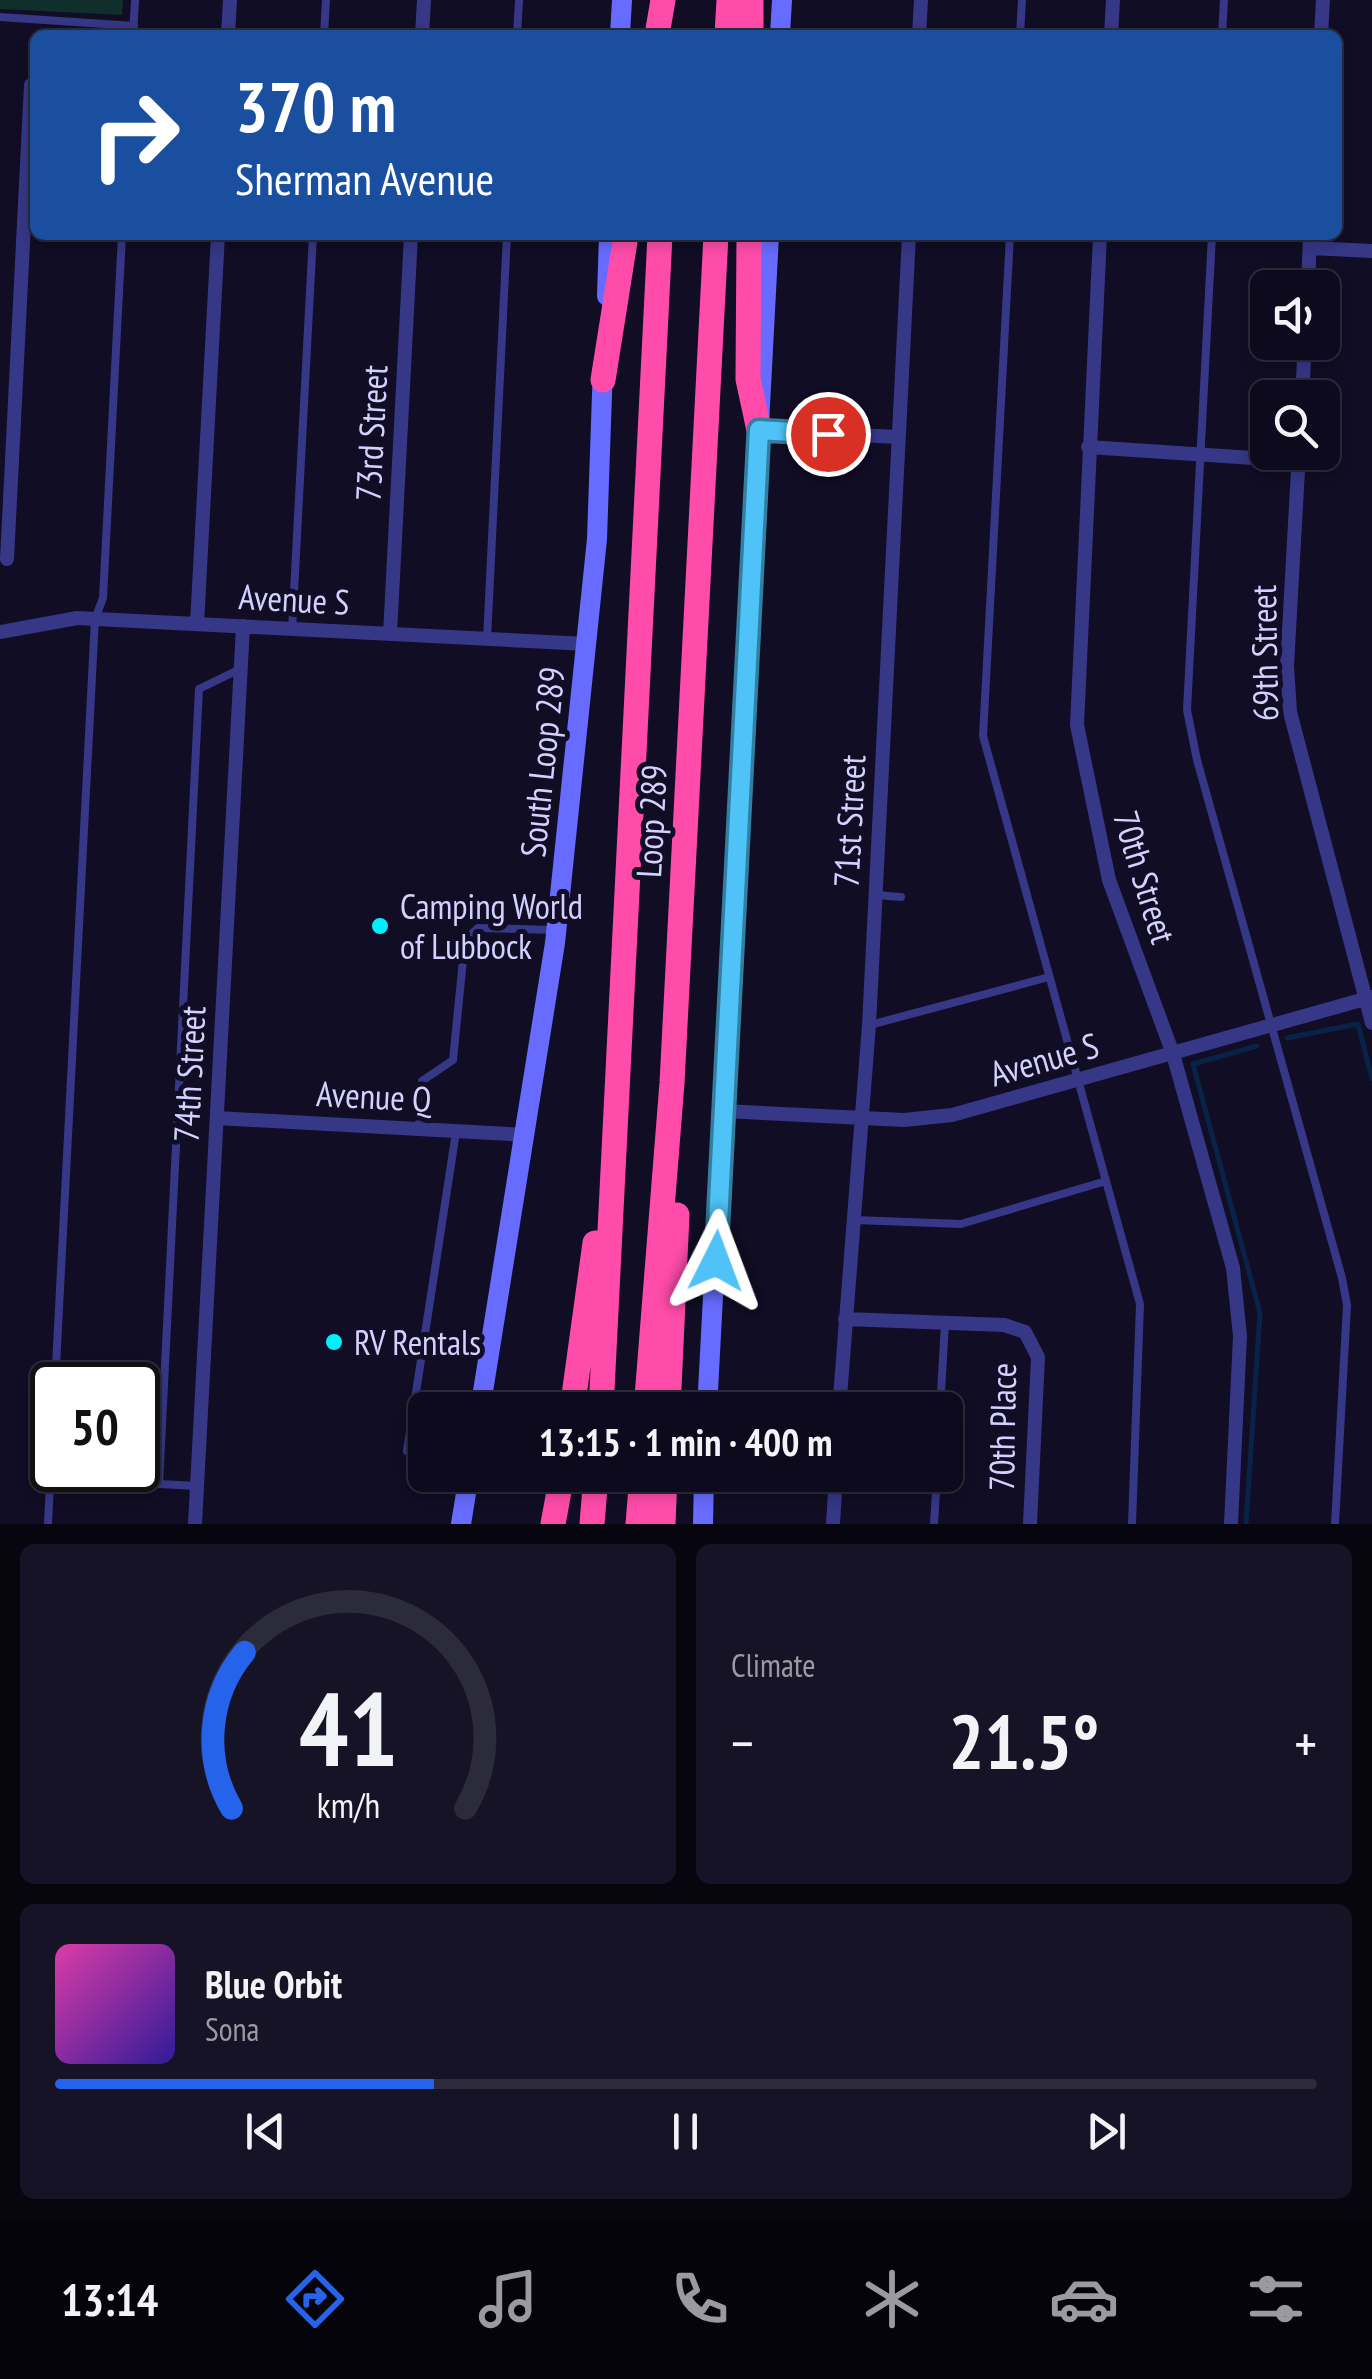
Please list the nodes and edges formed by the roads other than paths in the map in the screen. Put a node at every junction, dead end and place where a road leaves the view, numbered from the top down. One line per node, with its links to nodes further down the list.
1 (135, 0): 18 (lane)
2 (230, 0): 19 (street)
3 (326, 0): 20 (lane)
4 (424, 0): 21 (street)
5 (519, 0): 22 (lane)
6 (622, 0): 23 (main road)
7 (662, 0): 24 (highway)
8 (674, 0): 25 (highway)
9 (729, 0): 26 (highway)
10 (751, 0): 27 (highway)
11 (782, 0): 28 (main road)
12 (921, 0): 29 (street)
13 (1022, 0): 30 (lane)
14 (1112, 0): 31 (street)
15 (1224, 0): 32 (lane)
16 (1324, 0): 33 (street)
17 (0, 17): 18 (lane)
18 (133, 30)
19 (228, 30)
20 (324, 30)
21 (422, 30)
22 (518, 30)
23 (620, 30)
24 (657, 30)
25 (672, 30)
26 (727, 30)
27 (751, 30)
28 (780, 30)
29 (919, 30)
30 (1020, 30)
31 (1111, 30)
32 (1222, 30)
33 (1322, 30)
34 (30, 85): 54 (street)
35 (122, 240): 63 (lane)
36 (218, 240): 64 (street)
37 (313, 240): 66 (lane)
38 (412, 240): 68 (street, 73rd Street)
39 (507, 240): 69 (lane)
40 (610, 240): 55 (main road, South Loop 289)
41 (625, 240): 55 (highway)
42 (660, 240): 81 (highway, Loop 289)
43 (716, 240): 83 (highway, Loop 289)
44 (749, 240): 56 (highway)
45 (770, 240): 56 (main road)
46 (908, 240): 57 (street, 71st Street)
47 (1010, 240): 75 (lane)
48 (1100, 240): 58 (street, 70th Street)
49 (1212, 240): 59 (lane)
50 (1310, 242): 51 (street); 52 (street)
51 (1372, 251)
52 (1309, 270)
53 (0, 322): 54 (street)
54 (18, 323): 62 (street)
55 (603, 380): 70 (main road, South Loop 289)
56 (759, 430): 57 (street); 84 (main road)
57 (898, 438): 72 (street, 71st Street)
58 (1088, 448): 59 (street); 80 (street, 70th Street)
59 (1201, 454): 60 (street); 77 (lane)
60 (1250, 456)
61 (1298, 470): 76 (street, 69th Street)
62 (7, 559)
63 (95, 619): 64 (street, Avenue S); 67 (street, Avenue S); 94 (lane)
64 (198, 624): 65 (street, Avenue S)
65 (243, 626): 66 (street, Avenue S); 71 (street, 74th Street)
66 (292, 629): 68 (street, Avenue S)
67 (0, 632)
68 (390, 634): 69 (street, Avenue S)
69 (487, 639): 70 (street, Avenue S)
70 (587, 644): 74 (main road, South Loop 289)
71 (240, 669): 85 (street, 74th Street); 104 (lane)
72 (875, 895): 73 (lane); 79 (street, 71st Street)
73 (901, 896)
74 (556, 930): 87 (lane); 89 (main road, South Loop 289)
75 (1049, 977): 79 (lane); 82 (lane)
76 (1369, 998): 77 (street, Avenue S); 78 (street, 69th Street)
77 (1272, 1024): 80 (street, Avenue S); 127 (lane)
78 (1372, 1024)
79 (870, 1025): 86 (street, 71st Street)
80 (1172, 1054): 82 (street, Avenue S); 126 (street, 70th Street)
81 (617, 1064): 97 (highway); 98 (highway, Loop 289)
82 (1077, 1081): 86 (street, Avenue S); 90 (lane)
83 (672, 1083): 99 (highway, Loop 289); 100 (highway)
84 (724, 1112): 86 (street, Avenue S); 101 (main road)
85 (217, 1118): 87 (street, Avenue Q); 104 (street, 74th Street)
86 (863, 1118): 91 (street, 71st Street)
87 (420, 1129): 88 (street, Avenue Q)
88 (456, 1131): 89 (street, Avenue Q); 95 (lane)
89 (527, 1135): 96 (main road, South Loop 289)
90 (1106, 1182): 91 (lane); 125 (lane)
91 (855, 1220): 92 (street, 71st Street)
92 (844, 1319): 93 (street); 102 (street, 71st Street)
93 (945, 1323): 103 (lane); 124 (street, 70th Place)
94 (57, 1362)
95 (416, 1392)
96 (483, 1392)
97 (574, 1392)
98 (602, 1392)
99 (647, 1392)
100 (669, 1392)
101 (708, 1392)
102 (840, 1392)
103 (941, 1392)
104 (197, 1486): 115 (street, 74th Street)
105 (50, 1492): 114 (lane)
106 (467, 1492): 116 (main road)
107 (559, 1492): 117 (highway)
108 (595, 1492): 118 (highway)
109 (641, 1492): 119 (highway)
110 (664, 1492): 120 (highway)
111 (704, 1492): 121 (main road)
112 (835, 1492): 122 (street)
113 (936, 1492): 123 (lane)
114 (48, 1524)
115 (195, 1524)
116 (461, 1524)
117 (553, 1524)
118 (592, 1524)
119 (638, 1524)
120 (663, 1524)
121 (703, 1524)
122 (833, 1524)
123 (934, 1524)
124 (1030, 1524)
125 (1132, 1524)
126 (1231, 1524)
127 (1335, 1524)

